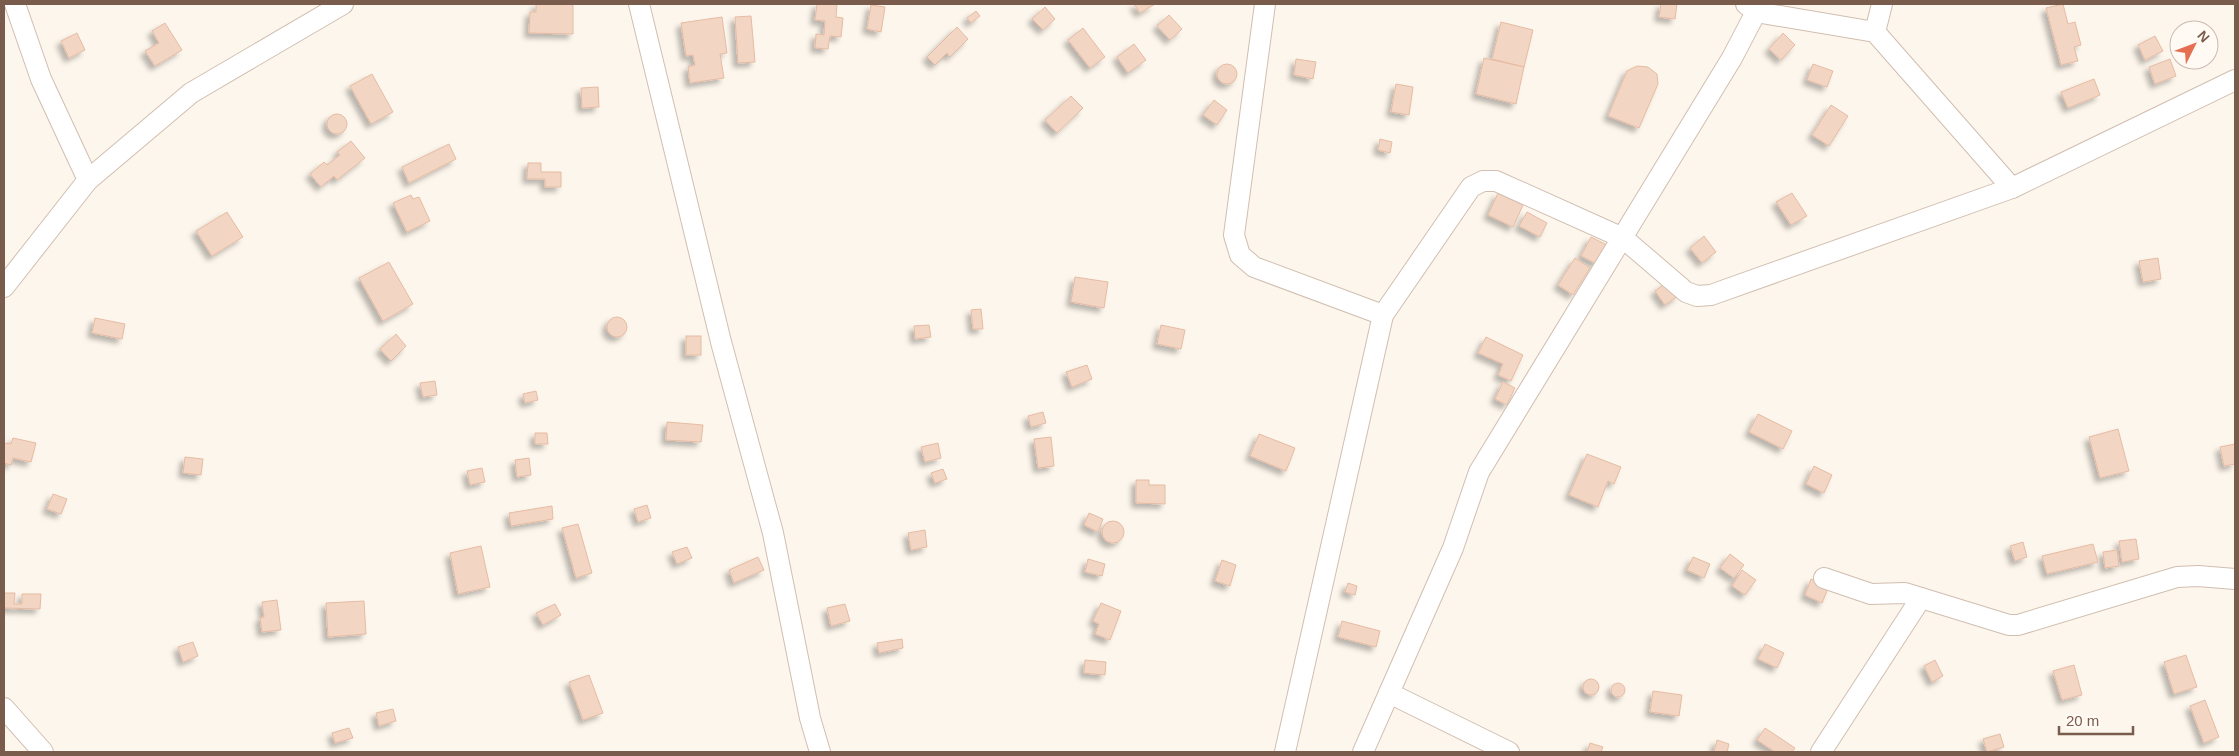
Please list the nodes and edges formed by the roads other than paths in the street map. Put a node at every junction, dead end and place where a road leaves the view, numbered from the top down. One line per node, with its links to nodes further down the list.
1 (15, 4): 9 (street)
2 (343, 4): 9 (street)
3 (639, 4): 20 (street)
4 (1265, 4): 13 (street)
5 (1882, 4): 7 (street)
6 (1751, 8): 7 (street); 11 (street)
7 (1875, 32): 10 (street)
8 (2235, 80): 10 (street)
9 (88, 180): 12 (street)
10 (2012, 188): 11 (street)
11 (1623, 238): 13 (street); 17 (street)
12 (4, 287)
13 (1383, 315): 21 (street)
14 (1824, 578): 16 (street)
15 (2235, 579): 16 (street)
16 (1921, 598): 24 (street)
17 (1389, 693): 22 (street); 23 (street)
18 (4, 708): 19 (street)
19 (43, 752)
20 (820, 752)
21 (1285, 752)
22 (1363, 752)
23 (1508, 752)
24 (1821, 752)

